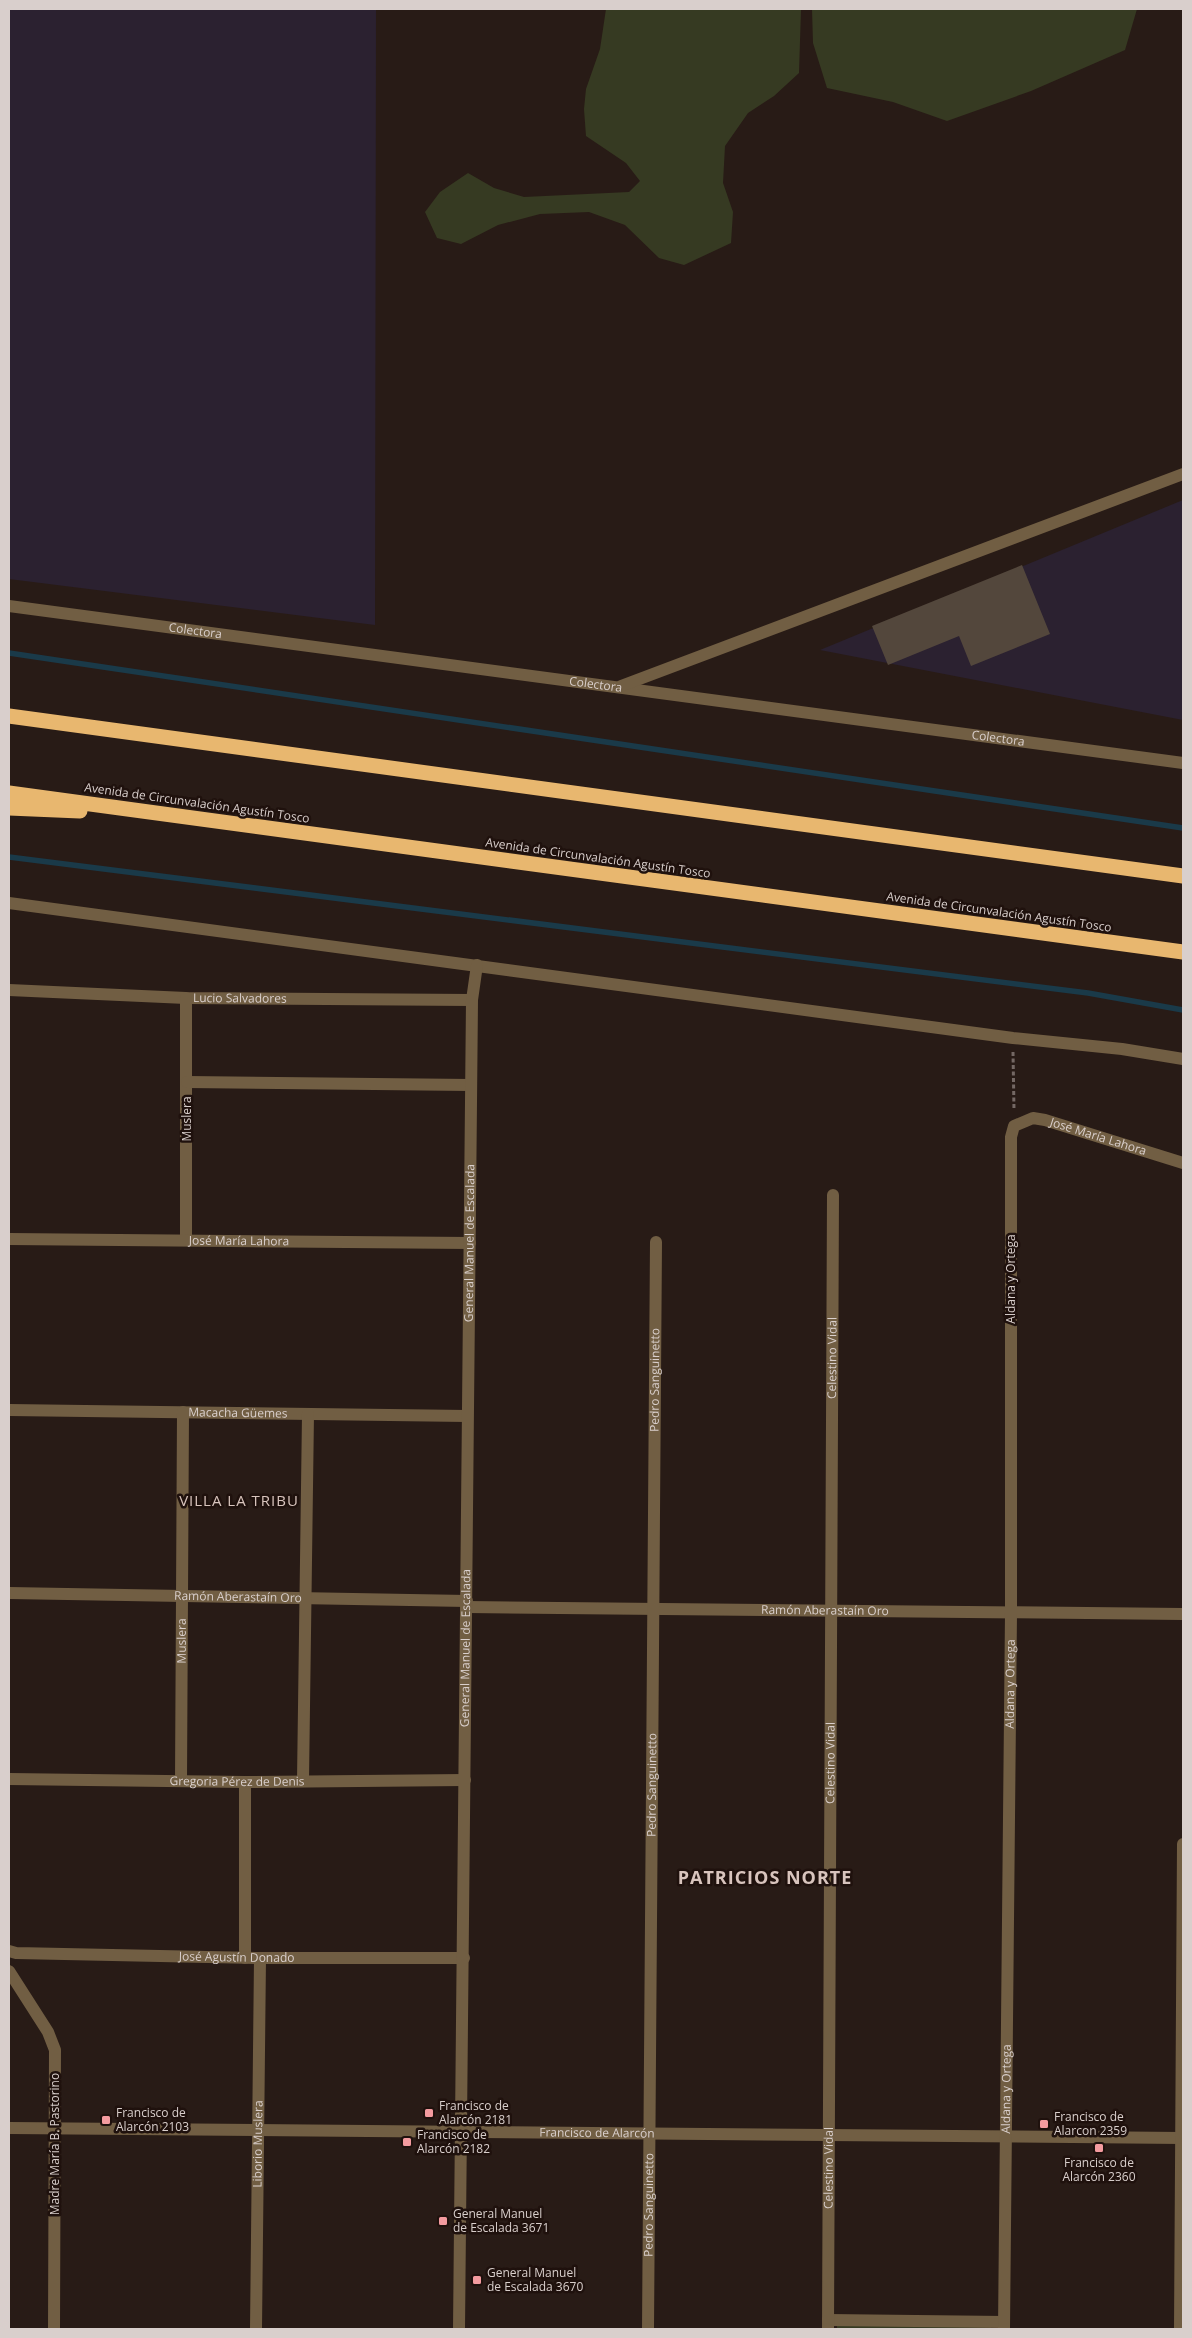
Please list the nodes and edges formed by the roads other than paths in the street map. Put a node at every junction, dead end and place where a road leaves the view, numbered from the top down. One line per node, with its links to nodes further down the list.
1 (1183, 474): 3 (street)
2 (9, 606): 3 (street, Colectora)
3 (618, 687): 5 (street, Colectora)
4 (9, 716): 9 (highway)
5 (1183, 763)
6 (9, 793): 8 (highway, Avenida de Circunvalación Agustín Tosco)
7 (9, 808): 8 (highway)
8 (165, 815): 13 (highway, Avenida de Circunvalación Agustín Tosco)
9 (1183, 876)
10 (9, 903): 11 (street)
11 (28, 906): 12 (street); 14 (street)
12 (9, 913)
13 (1183, 952)
14 (477, 966): 17 (street, General Manuel de Escalada); 18 (street)
15 (9, 990): 16 (street, Lucio Salvadores)
16 (186, 998): 17 (street, Lucio Salvadores); 19 (street, Muslera)
17 (472, 1000): 20 (street, General Manuel de Escalada)
18 (1183, 1059)
19 (187, 1082): 20 (street); 25 (street, Muslera)
20 (472, 1085): 27 (street, General Manuel de Escalada)
21 (1014, 1126): 22 (street, José María Lahora); 38 (street, Aldana y Ortega)
22 (1183, 1163)
23 (833, 1196): 37 (street, Celestino Vidal)
24 (9, 1239): 25 (street, José María Lahora)
25 (186, 1240): 27 (street, José María Lahora)
26 (656, 1242): 36 (street, Pedro Sanguinetto)
27 (470, 1243): 31 (street, General Manuel de Escalada)
28 (9, 1410): 29 (street, Macacha Güemes)
29 (183, 1412): 30 (street, Macacha Güemes); 33 (street, Muslera)
30 (308, 1414): 31 (street, Macacha Güemes); 34 (street)
31 (467, 1416): 35 (street, General Manuel de Escalada)
32 (9, 1593): 33 (street, Ramón Aberastaín Oro)
33 (184, 1596): 34 (street, Ramón Aberastaín Oro); 41 (street, Muslera)
34 (305, 1598): 35 (street, Ramón Aberastaín Oro); 42 (street)
35 (467, 1604): 36 (street, Ramón Aberastaín Oro); 43 (street, General Manuel de Escalada)
36 (652, 1609): 37 (street, Ramón Aberastaín Oro); 55 (street, Pedro Sanguinetto)
37 (830, 1611): 38 (street, Ramón Aberastaín Oro); 56 (street, Celestino Vidal)
38 (1011, 1613): 39 (street, Ramón Aberastaín Oro); 57 (street, Aldana y Ortega)
39 (1183, 1614)
40 (9, 1779): 41 (street, Gregoria Pérez de Denis)
41 (181, 1780): 44 (street, Gregoria Pérez de Denis)
42 (303, 1780): 43 (street, Gregoria Pérez de Denis); 44 (street, Gregoria Pérez de Denis)
43 (465, 1780): 49 (street, General Manuel de Escalada)
44 (245, 1782): 47 (street)
45 (1183, 1844): 58 (street)
46 (9, 1951): 47 (street, José Agustín Donado)
47 (245, 1958): 48 (street, José Agustín Donado)
48 (260, 1958): 49 (street, José Agustín Donado); 53 (street, Liborio Muslera)
49 (464, 1958): 54 (street, General Manuel de Escalada)
50 (9, 1971): 52 (street, Madre María B. Pastorino)
51 (9, 2128): 52 (street, Francisco de Alarcón)
52 (55, 2128): 53 (street, Francisco de Alarcón); 61 (street, Madre María B. Pastorino)
53 (258, 2131): 54 (street, Francisco de Alarcón); 62 (street, Liborio Muslera)
54 (461, 2133): 55 (street, Francisco de Alarcón); 63 (street, General Manuel de Escalada)
55 (650, 2135): 56 (street, Francisco de Alarcón); 64 (street, Pedro Sanguinetto)
56 (830, 2135): 57 (street, Francisco de Alarcón); 59 (street, Celestino Vidal)
57 (1007, 2137): 58 (street, Francisco de Alarcón); 60 (street, Aldana y Ortega)
58 (1182, 2138): 65 (street)
59 (828, 2325): 60 (street)
60 (1004, 2326)
61 (54, 2329)
62 (256, 2329)
63 (459, 2329)
64 (648, 2329)
65 (1180, 2329)

